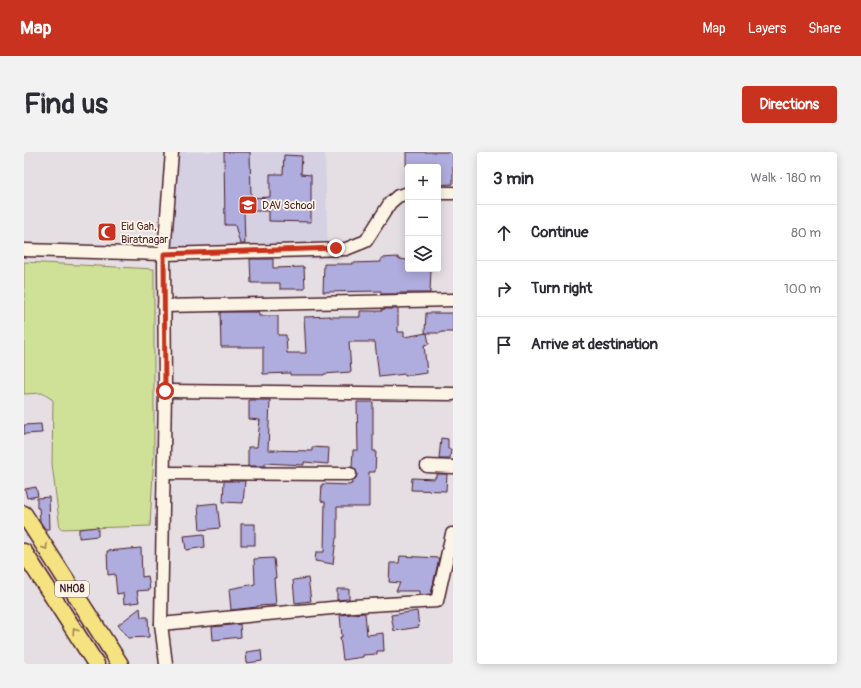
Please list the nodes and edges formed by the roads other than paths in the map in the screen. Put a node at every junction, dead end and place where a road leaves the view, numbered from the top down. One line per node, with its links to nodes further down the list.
1 (172, 152): 6 (street)
2 (441, 193): 3 (street)
3 (453, 193)
4 (405, 194): 6 (street)
5 (24, 250): 6 (street)
6 (164, 254): 8 (street)
7 (453, 300): 8 (street)
8 (164, 306): 9 (street)
9 (165, 391): 10 (street); 13 (street)
10 (453, 394)
11 (427, 466): 12 (street)
12 (453, 467)
13 (164, 473): 14 (street); 18 (street)
14 (350, 474)
15 (24, 514): 20 (main road, NH08, one-way to 20)
16 (453, 534): 18 (street)
17 (24, 552): 19 (main road, NH08, one-way to 17)
18 (161, 624): 21 (street)
19 (96, 664)
20 (120, 664)
21 (166, 664)

